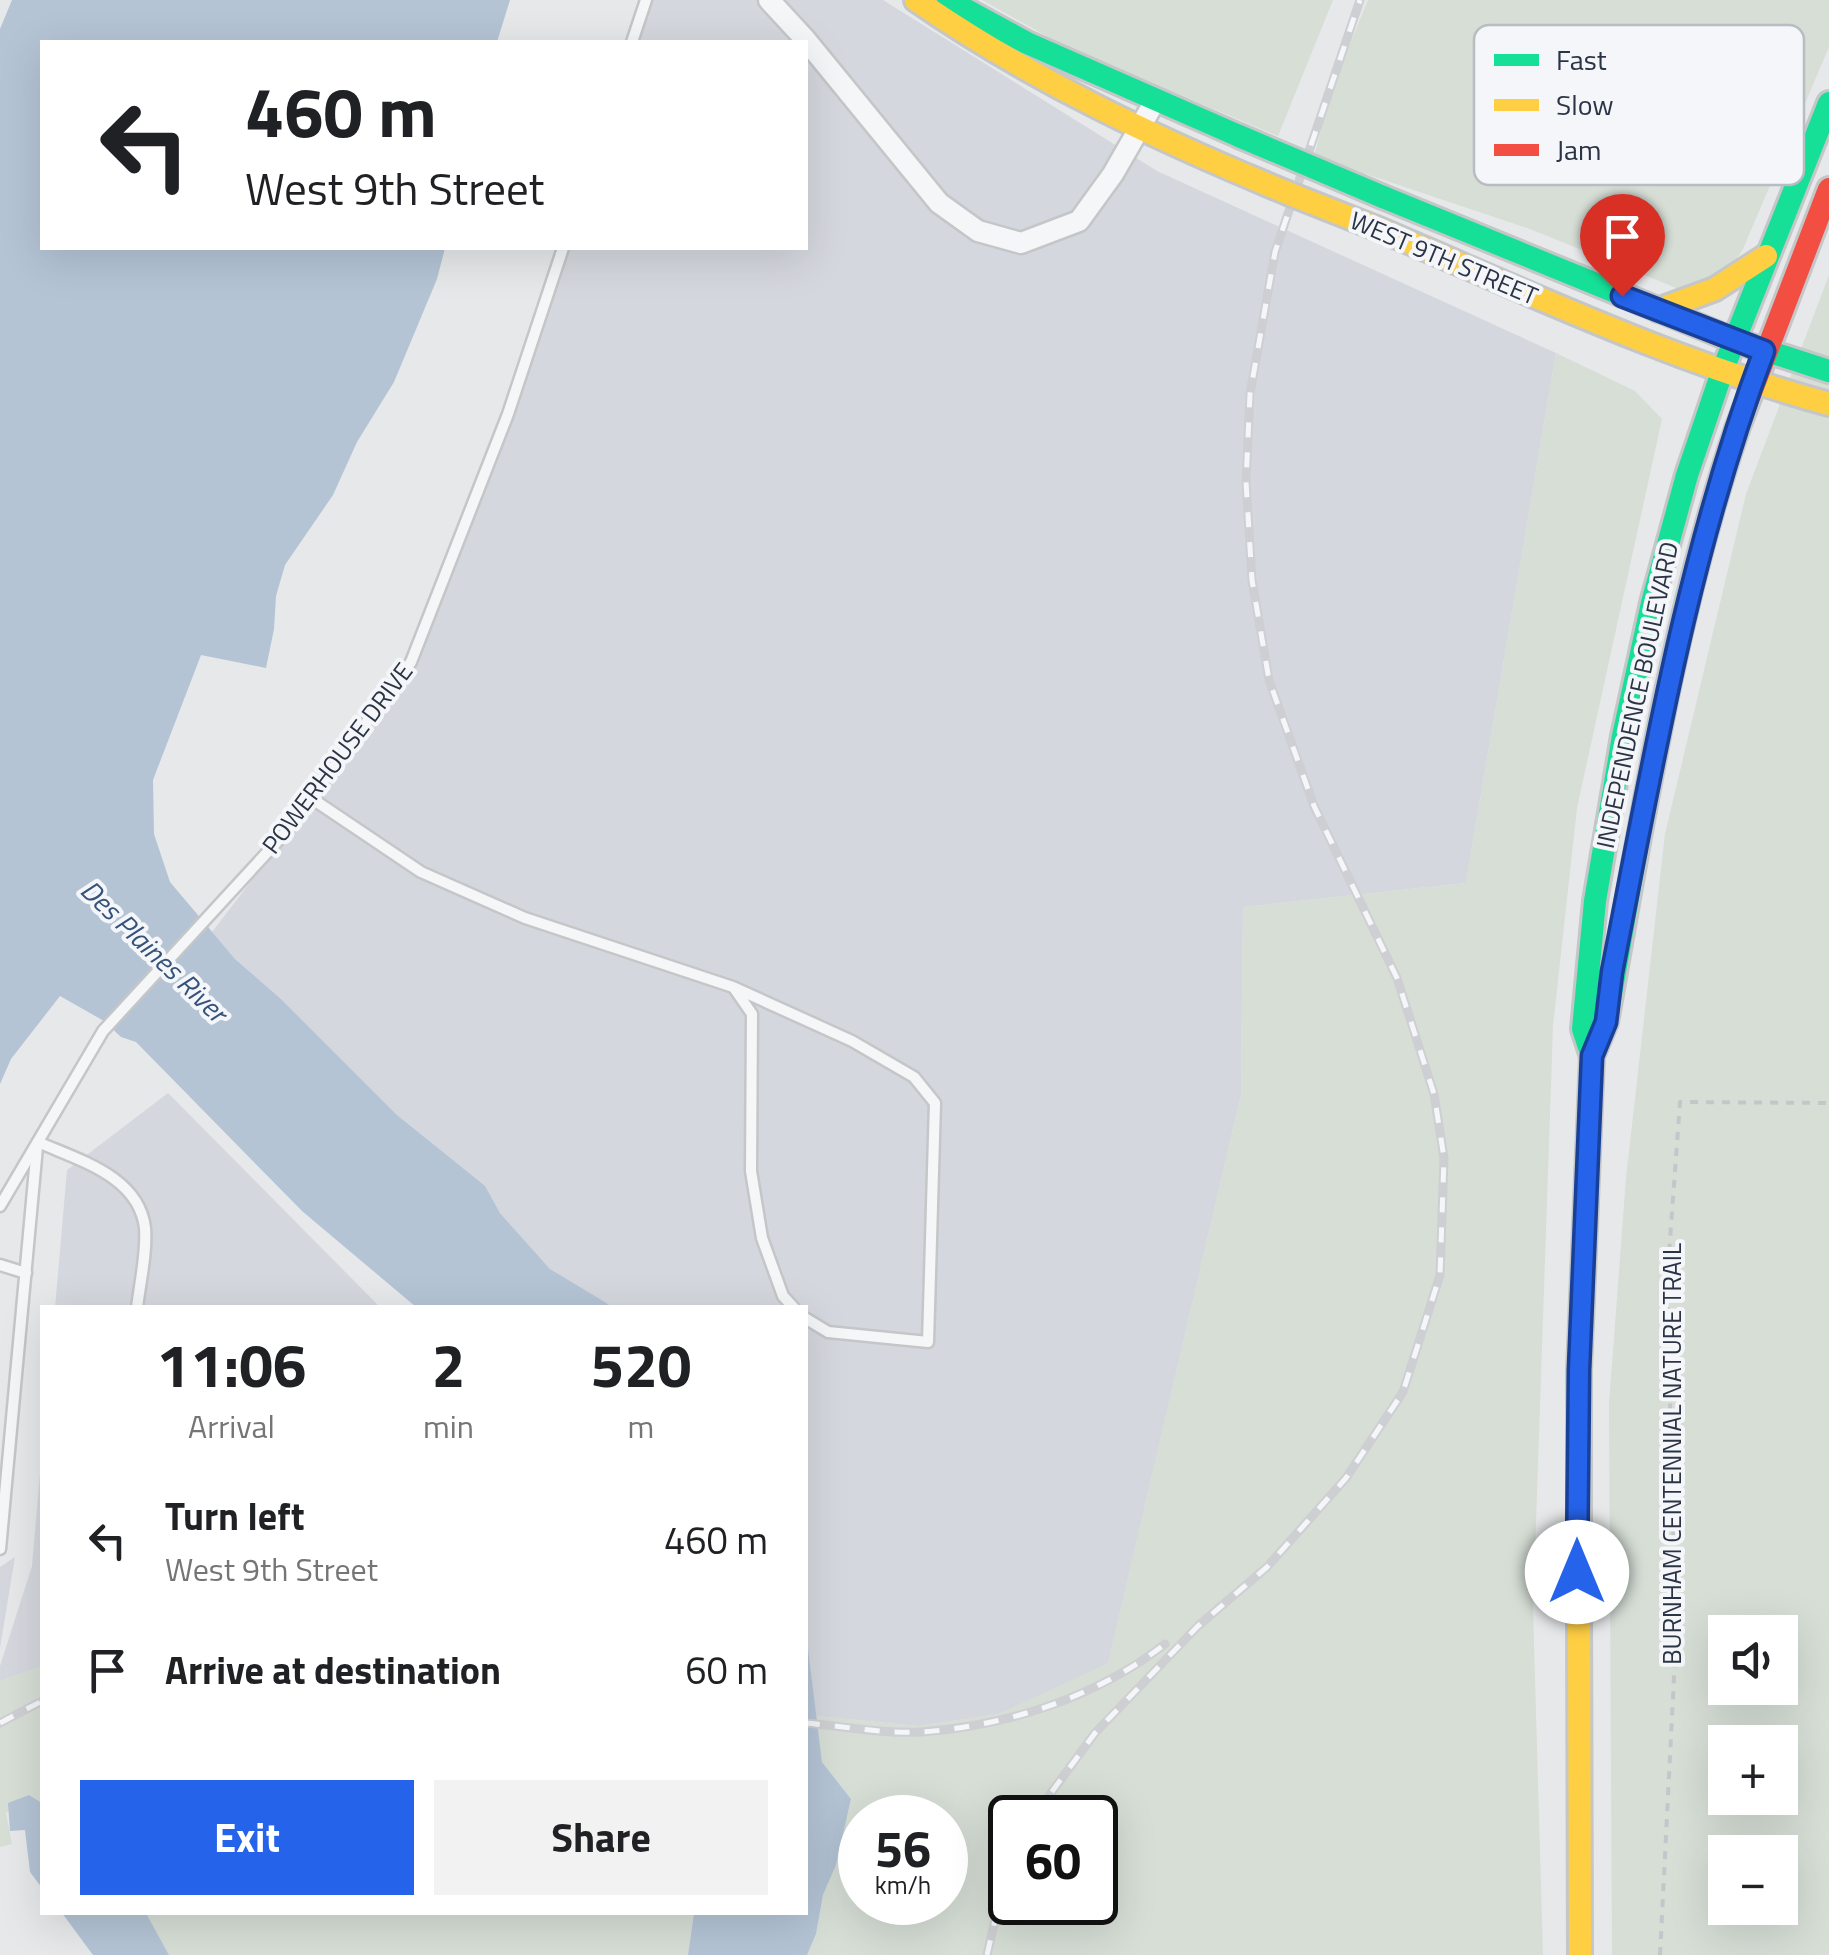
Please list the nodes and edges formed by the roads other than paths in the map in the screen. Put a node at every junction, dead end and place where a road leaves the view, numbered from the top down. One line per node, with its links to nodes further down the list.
1 (646, 0): 5 (lane)
2 (769, 0): 6 (street)
3 (916, 0): 10 (main road, WEST 9TH STREET)
4 (948, 0): 8 (main road, WEST 9TH STREET)
5 (633, 40)
6 (807, 40)
7 (808, 42): 10 (street)
8 (1155, 101): 10 (street); 16 (main road, WEST 9TH STREET, bridge)
9 (1829, 103): 11 (main road, INDEPENDENCE BOULEVARD)
10 (1138, 129): 20 (main road, WEST 9TH STREET, bridge)
11 (1804, 164)
12 (1795, 185): 15 (main road, INDEPENDENCE BOULEVARD)
13 (1829, 189): 18 (main road, INDEPENDENCE BOULEVARD)
14 (562, 250): 23 (lane, POWERHOUSE DRIVE)
15 (1766, 256): 16 (main road); 17 (main road, INDEPENDENCE BOULEVARD)
16 (1658, 310): 17 (main road, WEST 9TH STREET)
17 (1733, 340): 18 (main road, WEST 9TH STREET); 20 (main road, INDEPENDENCE BOULEVARD)
18 (1764, 351): 19 (main road, WEST 9TH STREET); 21 (main road, INDEPENDENCE BOULEVARD)
19 (1829, 371)
20 (1722, 372): 21 (main road, WEST 9TH STREET); 25 (main road, INDEPENDENCE BOULEVARD)
21 (1752, 383): 22 (main road, WEST 9TH STREET); 25 (main road, INDEPENDENCE BOULEVARD)
22 (1829, 404)
23 (311, 798): 24 (lane); 26 (lane, POWERHOUSE DRIVE)
24 (733, 987): 31 (lane); 32 (lane)
25 (1592, 1056): 34 (main road, INDEPENDENCE BOULEVARD)
26 (38, 1142): 27 (lane, POWERHOUSE DRIVE); 29 (lane); 30 (lane)
27 (0, 1206)
28 (0, 1266): 29 (lane)
29 (26, 1274): 33 (lane)
30 (137, 1305)
31 (791, 1305)
32 (808, 1320)
33 (0, 1549)
34 (1580, 1955)

